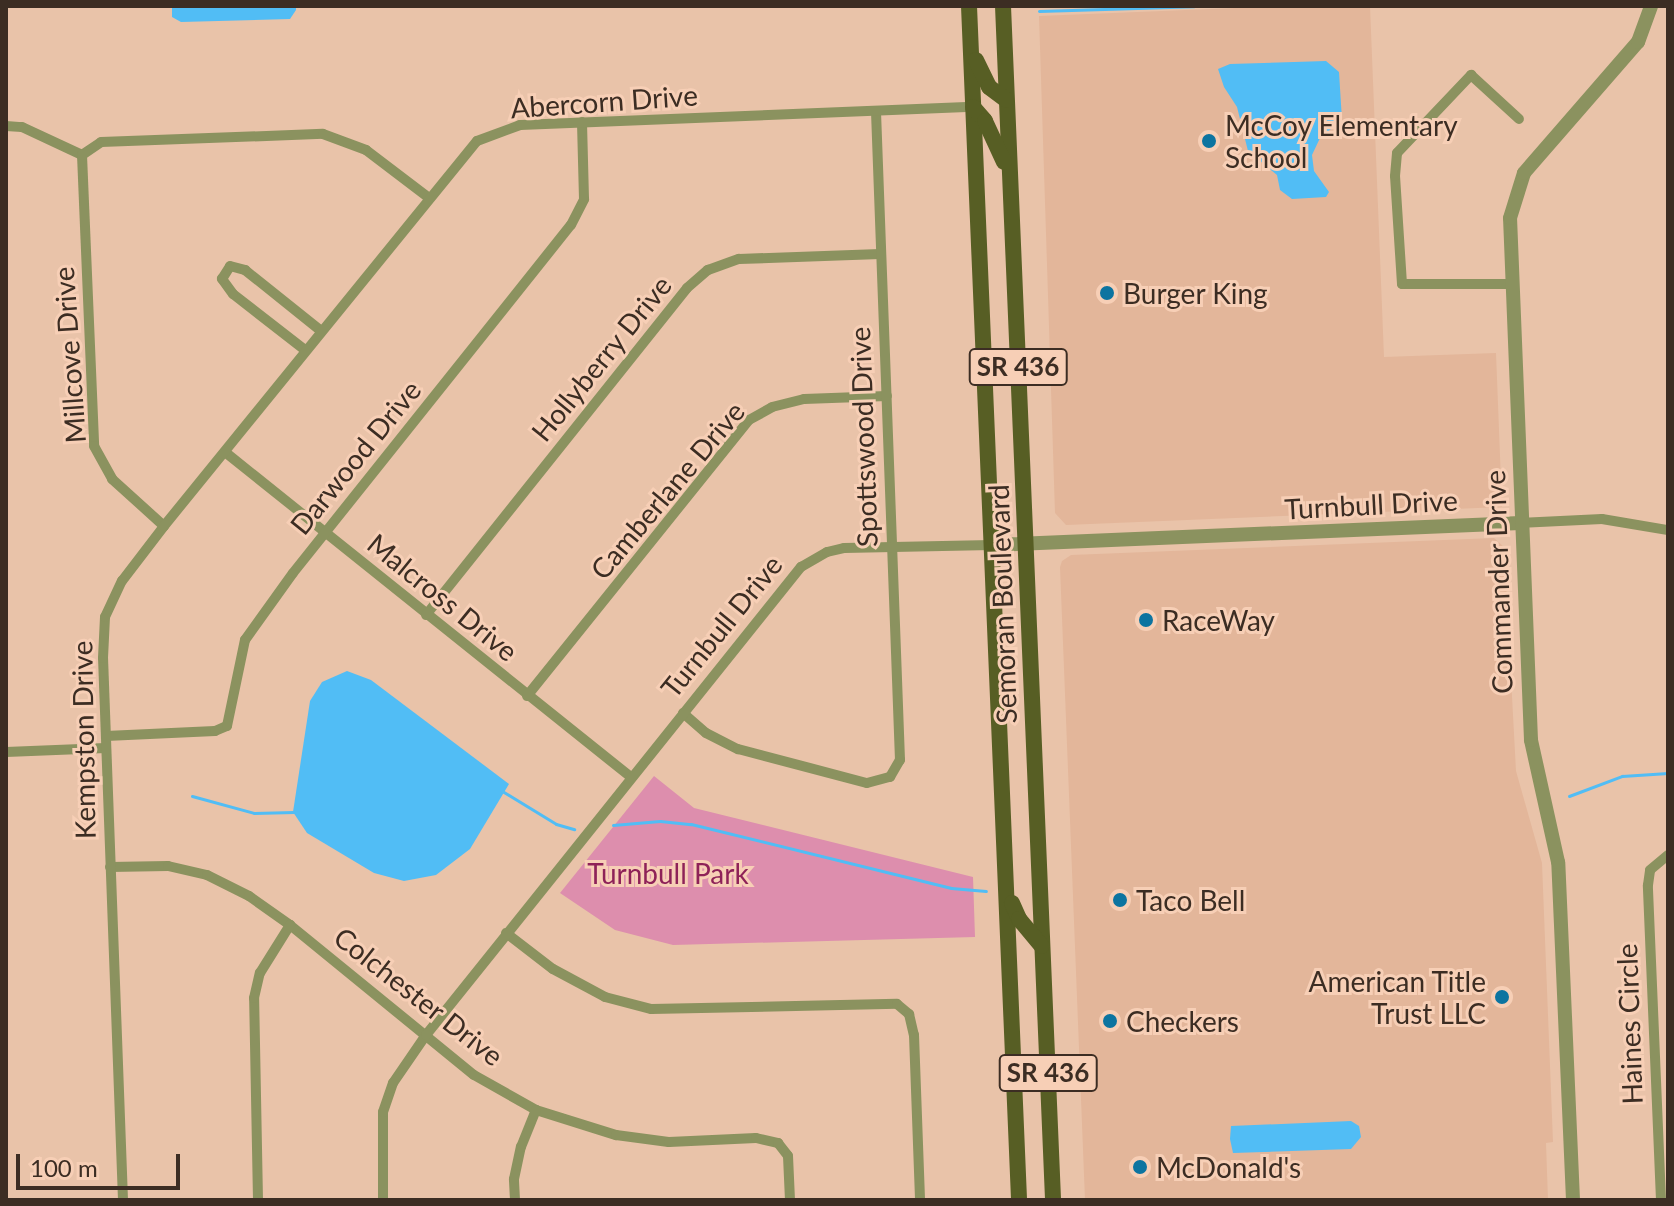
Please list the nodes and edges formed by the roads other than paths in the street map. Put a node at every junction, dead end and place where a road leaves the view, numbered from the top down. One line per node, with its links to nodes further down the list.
1 (969, 6): 4 (main road, Semoran Boulevard / SR 436)
2 (1003, 6): 5 (main road, Semoran Boulevard / SR 436)
3 (1651, 6): 15 (street, Commander Drive)
4 (971, 35): 5 (main road); 6 (main road, Semoran Boulevard / SR 436)
5 (1006, 100): 12 (main road, Semoran Boulevard / SR 436)
6 (973, 107): 7 (street, Abercorn Drive); 12 (main road); 25 (main road, Semoran Boulevard / SR 436)
7 (876, 112): 9 (street, Abercorn Drive); 14 (street, Spottswood Drive)
8 (1519, 119): 15 (street)
9 (582, 122): 13 (street, Abercorn Drive); 23 (street, Darwood Drive)
10 (6, 126): 11 (street)
11 (82, 155): 13 (street); 21 (street, Millcove Drive)
12 (1009, 175): 24 (main road, Semoran Boulevard / SR 436)
13 (428, 197): 16 (street, Kempston Drive)
14 (880, 254): 18 (street, Spottswood Drive); 27 (street, Hollyberry Drive)
15 (1511, 284): 20 (street, Commander Drive)
16 (320, 330): 17 (street, Kempston Drive); 17 (street)
17 (305, 350): 19 (street, Kempston Drive)
18 (887, 396): 26 (street, Spottswood Drive); 28 (street, Camberlane Drive)
19 (225, 452): 21 (street, Kempston Drive); 23 (street, Malcross Drive)
20 (1521, 523): 22 (street, Turnbull Drive); 24 (street, Turnbull Drive); 50 (street, Commander Drive)
21 (164, 526): 30 (street, Kempston Drive)
22 (1668, 530)
23 (325, 534): 27 (street, Malcross Drive); 30 (street, Darwood Drive)
24 (1026, 543): 25 (street, Turnbull Drive); 39 (main road, Semoran Boulevard / SR 436)
25 (992, 545): 26 (street, Turnbull Drive); 36 (main road, Semoran Boulevard / SR 436)
26 (891, 546): 29 (street, Turnbull Drive); 29 (street, Spottswood Drive)
27 (426, 615): 28 (street, Malcross Drive)
28 (527, 696): 33 (street, Malcross Drive)
29 (683, 713): 33 (street, Turnbull Drive)
30 (106, 736): 31 (street, Kempston Drive)
31 (106, 748): 32 (street); 35 (street, Kempston Drive)
32 (6, 752)
33 (632, 778): 38 (street, Turnbull Drive)
34 (1668, 855): 51 (street, Haines Circle)
35 (110, 867): 37 (street, Colchester Drive); 42 (street, Kempston Drive)
36 (1006, 886): 39 (main road); 48 (main road, Semoran Boulevard / SR 436)
37 (290, 925): 40 (street, Colchester Drive); 43 (street)
38 (506, 933): 40 (street, Turnbull Drive); 47 (street)
39 (1042, 946): 49 (main road, Semoran Boulevard / SR 436)
40 (426, 1035): 41 (street, Colchester Drive); 44 (street, Turnbull Drive)
41 (536, 1110): 45 (street); 46 (street, Colchester Drive)
42 (123, 1200)
43 (258, 1200)
44 (383, 1200)
45 (515, 1200)
46 (790, 1200)
47 (920, 1200)
48 (1019, 1200)
49 (1053, 1200)
50 (1573, 1200)
51 (1661, 1200)

